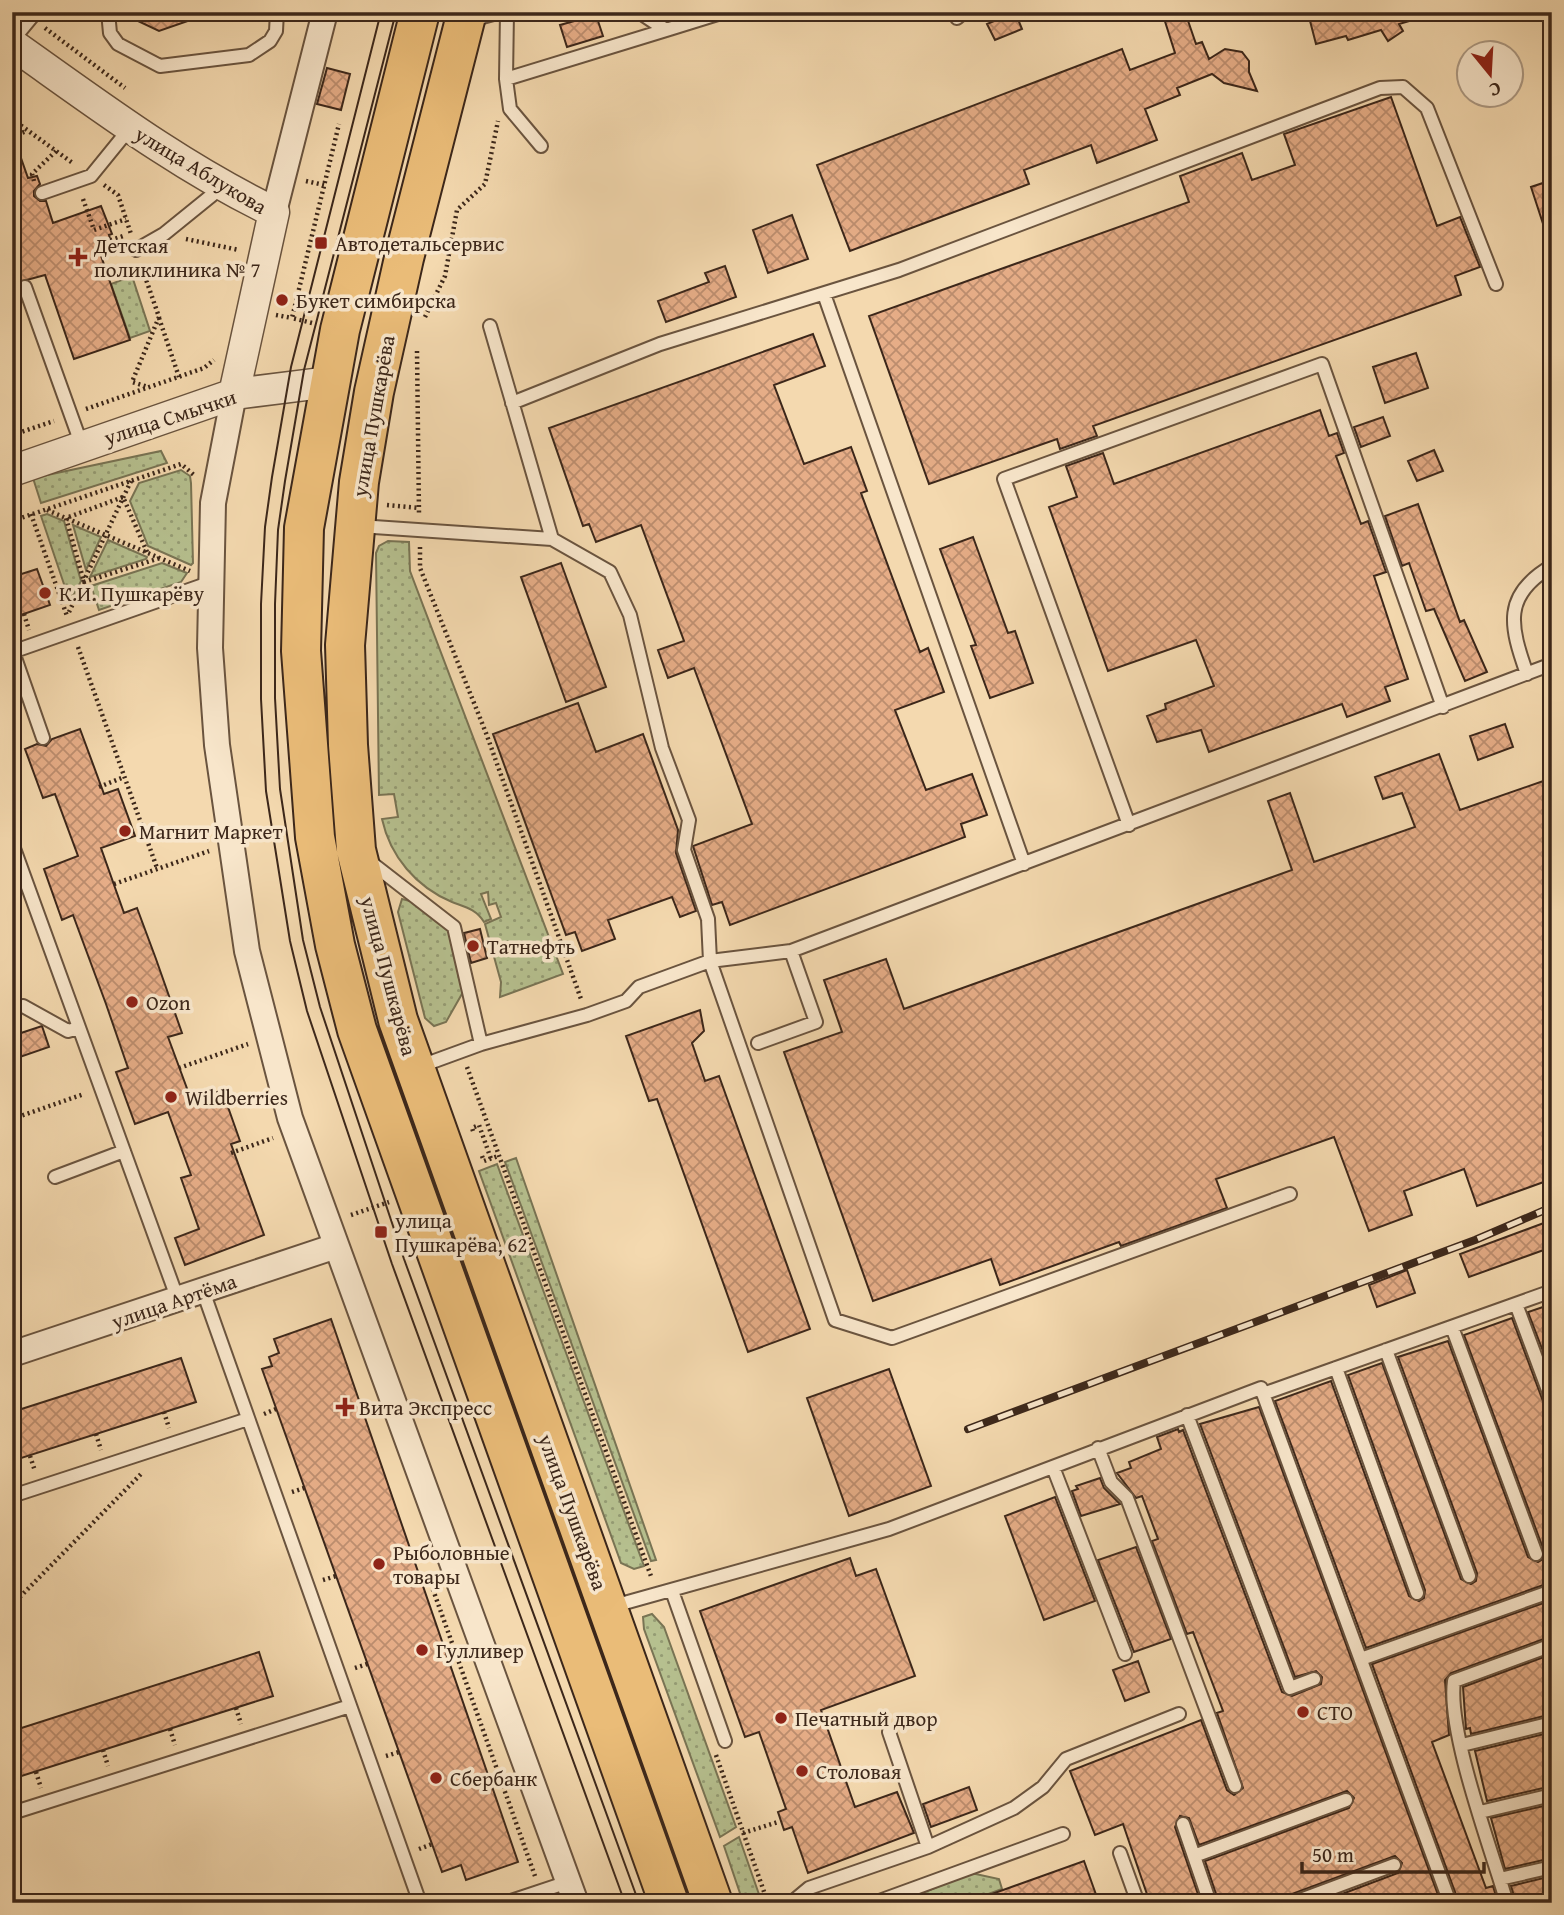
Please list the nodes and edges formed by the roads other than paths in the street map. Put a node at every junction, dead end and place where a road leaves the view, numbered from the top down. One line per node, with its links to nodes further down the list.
1 (108, 12): 2 (lane)
2 (277, 12)
3 (325, 12): 18 (street)
4 (420, 12): 24 (main road, улица Пушкарёва)
5 (501, 12): 10 (lane)
6 (507, 12): 13 (lane)
7 (639, 12): 11 (lane)
8 (724, 12): 11 (lane)
9 (33, 14): 12 (lane)
10 (466, 17): 25 (main road, улица Пушкарёва)
11 (666, 30): 13 (lane)
12 (12, 43): 14 (street, улица Аблукова)
13 (506, 79): 15 (lane)
14 (131, 128): 16 (street, улица Аблукова); 17 (lane)
15 (541, 146)
16 (222, 187): 18 (street, улица Аблукова); 19 (lane)
17 (42, 193)
18 (274, 212): 26 (street, улица Аблукова)
19 (136, 250)
20 (1496, 284): 22 (lane)
21 (25, 287): 28 (lane)
22 (824, 294): 27 (lane); 42 (lane)
23 (490, 326): 27 (lane)
24 (330, 382): 25 (main road, улица Смычки); 26 (street, улица Смычки); 50 (main road, улица Пушкарёва)
25 (374, 392): 30 (main road, улица Пушкарёва)
26 (234, 394): 28 (street, улица Смычки); 33 (street)
27 (512, 403): 31 (lane)
28 (82, 447): 29 (street, улица Смычки)
29 (12, 471)
30 (367, 515): 31 (lane); 41 (main road, улица Пушкарёва)
31 (552, 539): 44 (lane)
32 (1552, 566): 36 (lane)
33 (202, 578): 34 (lane); 54 (street)
34 (12, 652): 38 (lane)
35 (1552, 664): 36 (lane)
36 (1527, 674): 37 (lane)
37 (1443, 707): 39 (lane); 39 (lane)
38 (44, 738)
39 (1129, 824): 42 (lane)
40 (12, 843): 46 (lane)
41 (356, 850): 48 (lane); 49 (main road, улица Пушкарёва)
42 (1024, 864): 43 (lane)
43 (791, 951): 44 (lane); 47 (lane)
44 (710, 961): 48 (lane); 53 (lane)
45 (23, 1006): 46 (lane)
46 (79, 1028): 51 (lane)
47 (758, 1043)
48 (481, 1044): 49 (lane)
49 (415, 1068): 50 (main road); 75 (main road, улица Пушкарёва)
50 (375, 1082): 76 (main road, улица Пушкарёва)
51 (124, 1152): 52 (lane); 57 (lane)
52 (55, 1177)
53 (1290, 1194)
54 (336, 1246): 55 (street, улица Артёма); 100 (street)
55 (203, 1291): 57 (street, улица Артёма); 66 (lane)
56 (1552, 1291): 58 (lane)
57 (178, 1300): 61 (street, улица Артёма)
58 (1516, 1304): 59 (lane); 64 (lane)
59 (1452, 1327): 60 (lane); 70 (lane)
60 (1386, 1350): 62 (lane); 71 (lane)
61 (12, 1354)
62 (1336, 1368): 63 (lane); 74 (lane)
63 (1263, 1394): 65 (lane); 79 (lane)
64 (1552, 1401)
65 (1187, 1415): 67 (lane); 80 (lane)
66 (248, 1419): 69 (lane); 81 (lane)
67 (1098, 1448): 68 (lane); 87 (lane)
68 (1053, 1467): 72 (lane); 78 (lane)
69 (12, 1496)
70 (1536, 1554)
71 (1468, 1576)
72 (672, 1591): 75 (lane); 85 (lane)
73 (1552, 1591): 79 (lane)
74 (1417, 1593)
75 (607, 1608): 76 (main road); 104 (main road, улица Пушкарёва)
76 (567, 1620): 103 (main road, улица Пушкарёва)
77 (1552, 1645): 86 (lane)
78 (1125, 1654)
79 (1361, 1659): 110 (lane)
80 (1314, 1679)
81 (350, 1706): 91 (lane); 101 (lane)
82 (1179, 1714): 94 (lane)
83 (1552, 1723): 86 (lane)
84 (889, 1732): 94 (lane)
85 (718, 1743)
86 (1462, 1745): 90 (lane)
87 (1235, 1786)
88 (1552, 1795): 90 (lane)
89 (1346, 1800): 96 (lane)
90 (1480, 1812): 99 (lane)
91 (12, 1813)
92 (1182, 1824): 96 (lane)
93 (1063, 1834): 106 (lane)
94 (928, 1847): 105 (lane)
95 (1120, 1853): 107 (lane)
96 (1194, 1856): 108 (lane)
97 (1394, 1866): 109 (lane)
98 (1552, 1867): 99 (lane)
99 (1500, 1879): 111 (lane)
100 (572, 1892): 102 (lane)
101 (420, 1903)
102 (505, 1903)
103 (669, 1903)
104 (713, 1903)
105 (791, 1903)
106 (874, 1903)
107 (1138, 1903)
108 (1210, 1903)
109 (1292, 1903)
110 (1450, 1903)
111 (1507, 1903)

